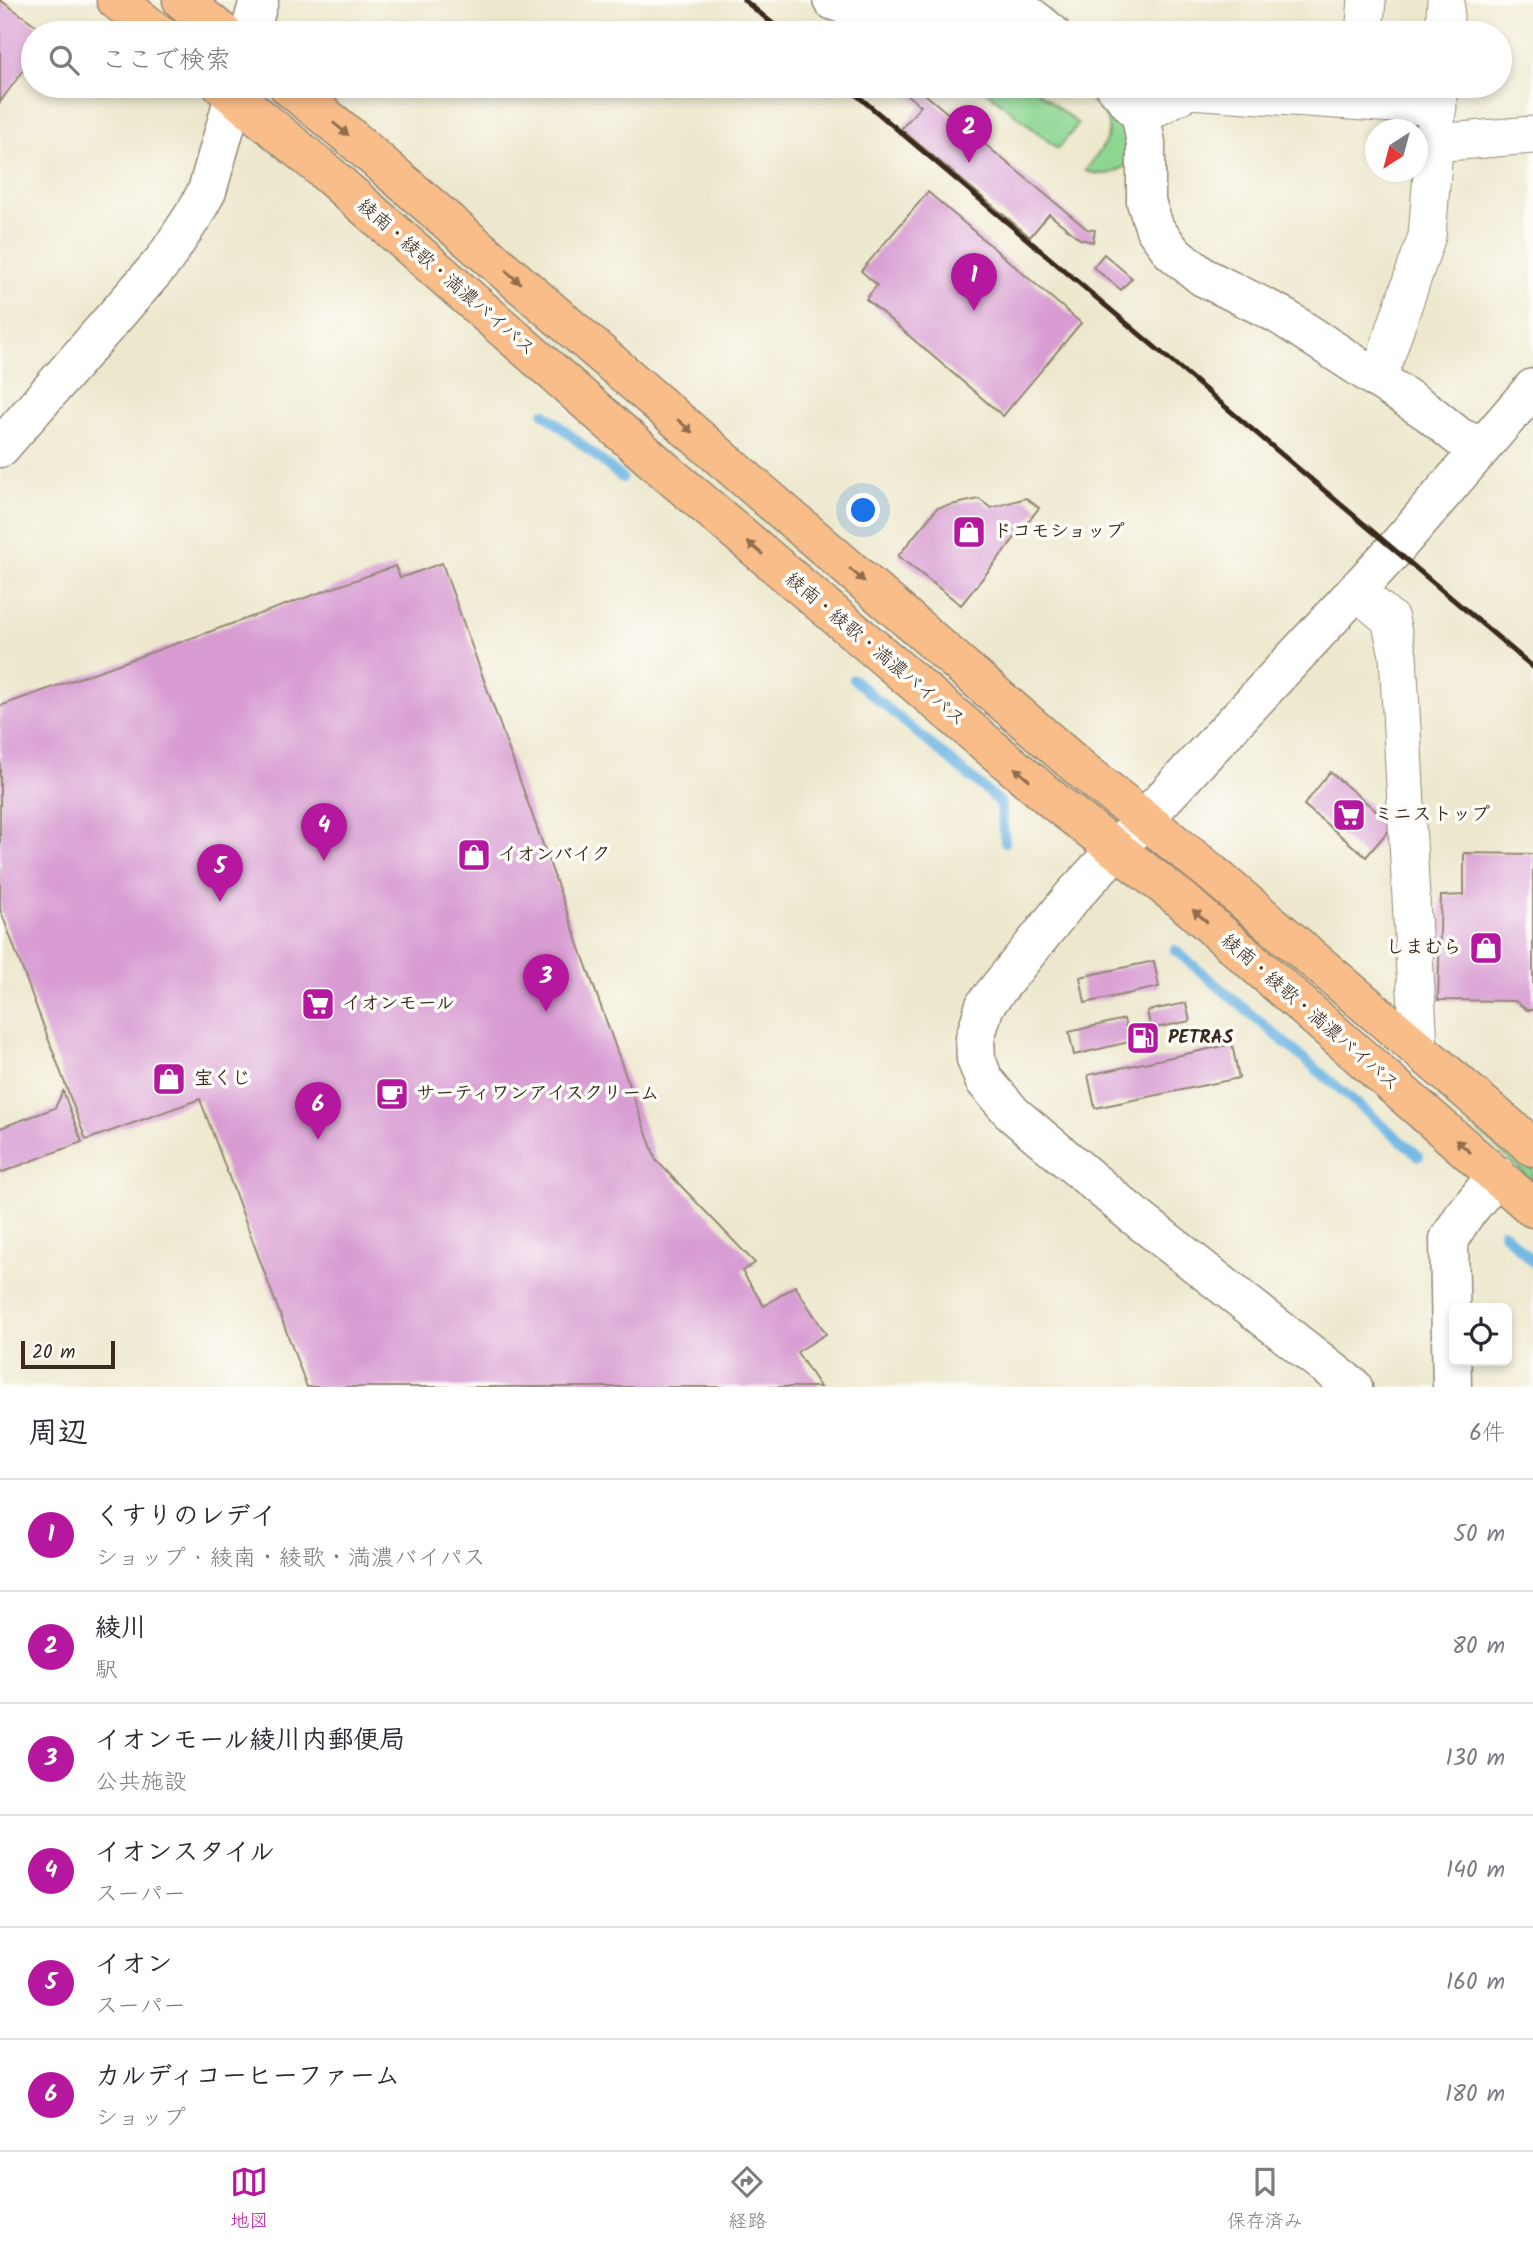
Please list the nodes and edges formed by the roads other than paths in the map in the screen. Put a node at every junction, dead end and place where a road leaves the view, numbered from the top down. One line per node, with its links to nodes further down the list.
1 (116, 0): 7 (highway)
2 (182, 0): 8 (highway)
3 (259, 0): 9 (street)
4 (832, 0): 10 (street)
5 (1367, 0): 11 (street)
6 (1447, 0): 12 (street)
7 (143, 21)
8 (208, 21)
9 (253, 21)
10 (1036, 21)
11 (1365, 21)
12 (1445, 21)
13 (229, 98): 25 (street)
14 (241, 98): 28 (highway, 綾南・綾歌・満濃バイパス, one-way to 14)
15 (303, 98): 27 (highway, one-way to 27)
16 (1125, 98): 19 (street)
17 (1173, 98): 19 (street)
18 (1438, 98): 21 (street)
19 (1141, 116): 22 (street)
20 (1533, 135): 21 (street)
21 (1435, 143): 22 (street)
22 (1378, 379): 24 (street)
23 (1533, 388): 24 (street)
24 (1482, 447): 26 (street)
25 (0, 448)
26 (1355, 590): 27 (street); 29 (street)
27 (1143, 818): 28 (street); 29 (highway)
28 (1116, 849): 31 (highway, 綾南・綾歌・満濃バイパス, one-way to 28); 33 (street)
29 (1419, 1048): 30 (highway)
30 (1533, 1147)
31 (1497, 1175): 32 (highway, 綾南・綾歌・満濃バイパス); 34 (street)
32 (1533, 1208)
33 (1353, 1387)
34 (1451, 1387)

